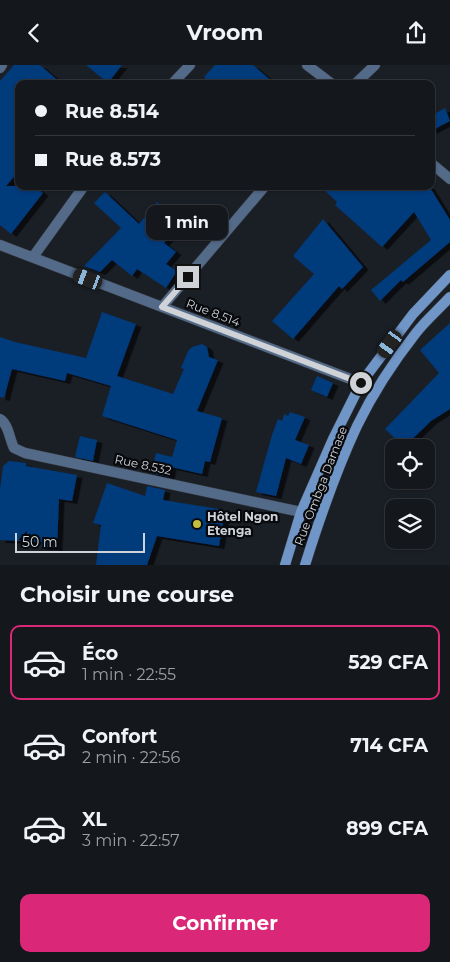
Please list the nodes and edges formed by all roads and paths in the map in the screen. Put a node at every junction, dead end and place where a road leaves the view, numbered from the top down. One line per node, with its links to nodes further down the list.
1 (2, 65): 5 (street)
2 (190, 65): 6 (street)
3 (307, 65): 7 (street)
4 (375, 65): 8 (street)
5 (0, 68)
6 (176, 80)
7 (327, 80)
8 (359, 80)
9 (435, 166): 10 (street)
10 (450, 179)
11 (81, 190): 14 (street)
12 (262, 190): 17 (street)
13 (0, 245): 14 (street, Rue 8.514)
14 (33, 257): 17 (street, Rue 8.514)
15 (450, 275): 18 (main road, Rue Ombga Damase)
16 (450, 297): 22 (main road, Rue Ombga Damase)
17 (162, 307): 18 (street, Rue 8.514)
18 (361, 383): 20 (main road, Rue Ombga Damase)
19 (0, 419): 20 (street, Rue 8.532)
20 (301, 512): 21 (main road, Rue Ombga Damase)
21 (285, 565)
22 (305, 565)

